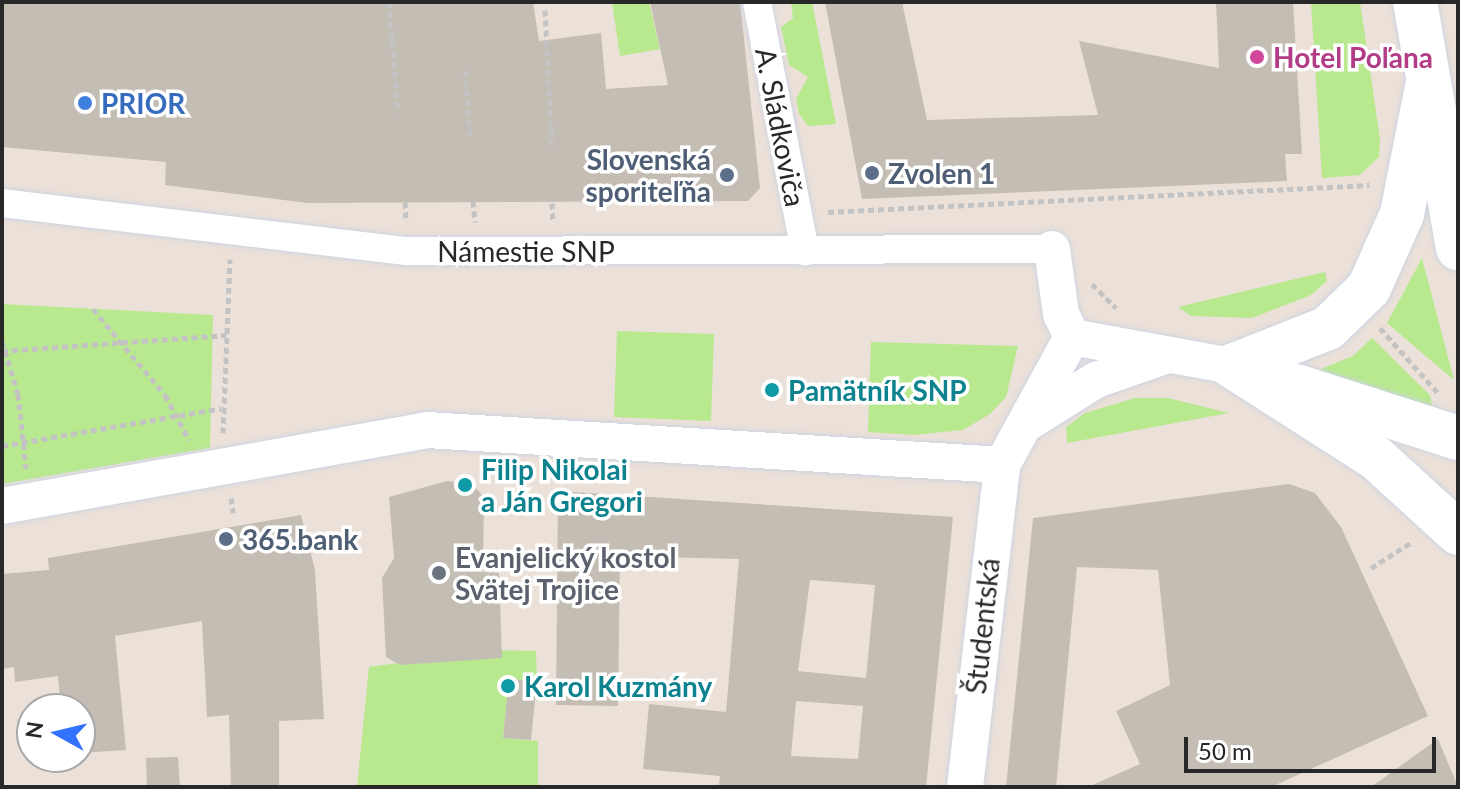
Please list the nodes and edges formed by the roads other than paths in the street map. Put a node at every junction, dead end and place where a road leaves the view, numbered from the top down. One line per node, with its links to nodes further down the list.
1 (757, 2): 7 (street, A. Sládkoviča)
2 (1415, 2): 3 (street)
3 (1427, 87): 5 (street); 10 (street)
4 (2, 203): 7 (street, Námestie SNP)
5 (1458, 248)
6 (1052, 249): 7 (street, Námestie SNP); 8 (street)
7 (805, 251)
8 (1072, 337): 9 (street); 12 (street)
9 (1164, 356): 10 (street); 12 (street)
10 (1232, 366): 11 (street); 15 (street)
11 (1449, 421)
12 (1022, 427): 13 (street)
13 (1002, 465): 14 (street); 16 (street, Študentská)
14 (2, 506)
15 (1458, 533)
16 (965, 787)

